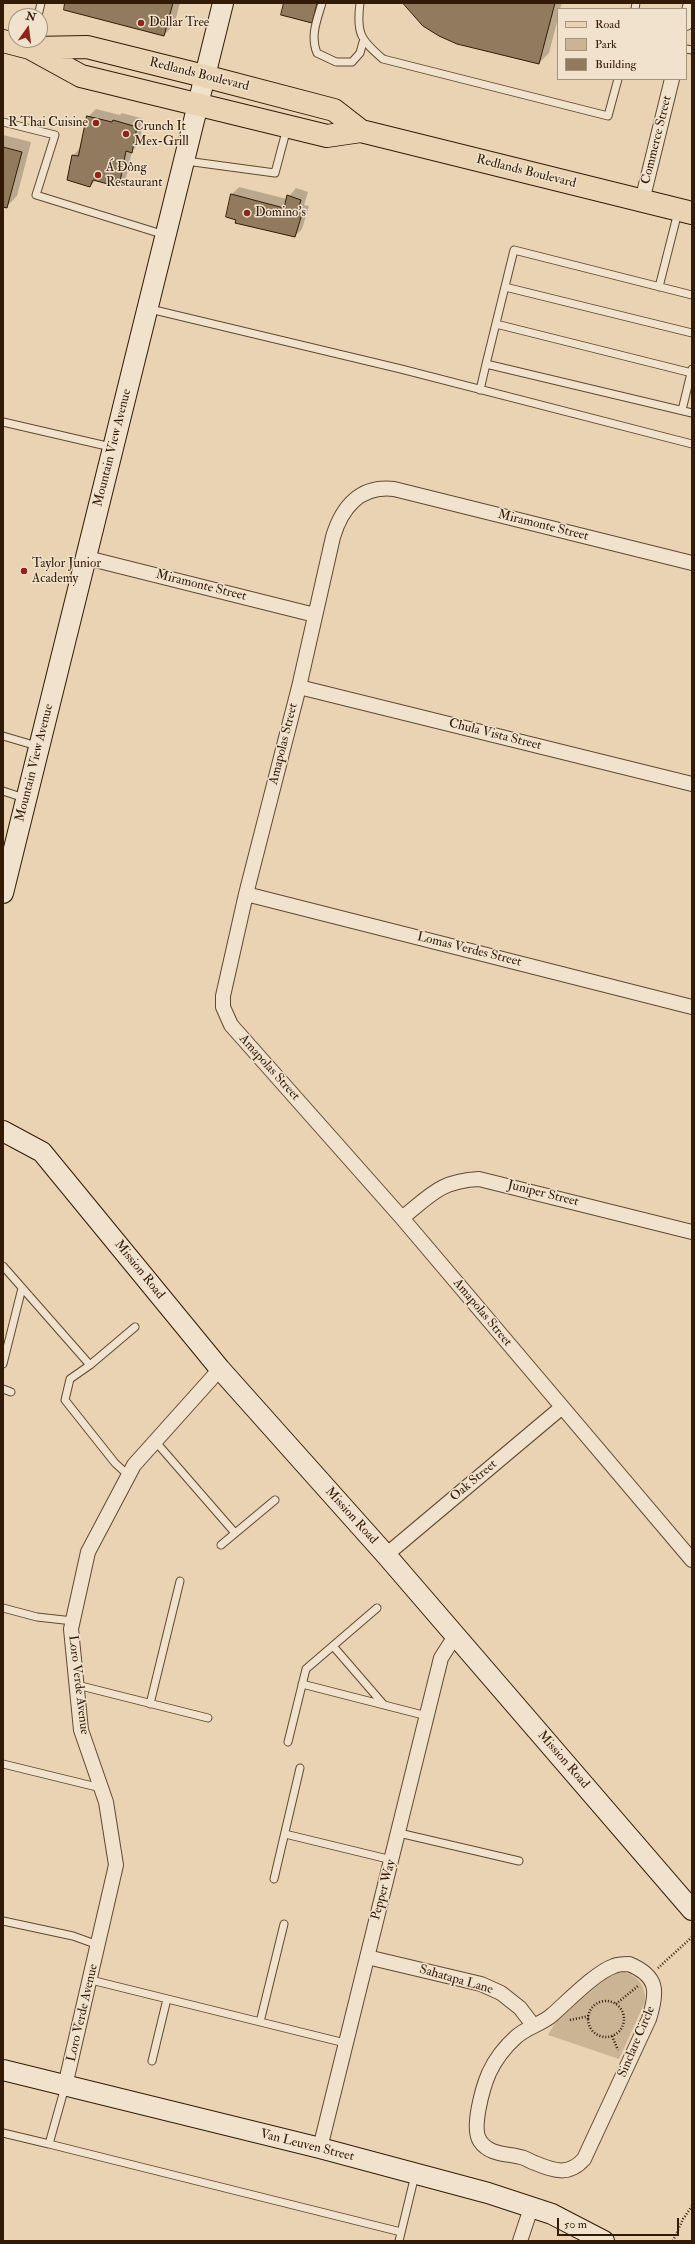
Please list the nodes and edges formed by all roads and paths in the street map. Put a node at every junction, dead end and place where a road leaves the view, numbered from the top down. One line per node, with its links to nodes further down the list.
1 (223, 3): 9 (street, Mountain View Avenue)
2 (322, 3): 6 (lane)
3 (360, 3): 6 (lane)
4 (691, 3): 5 (street)
5 (687, 19)
6 (364, 42): 10 (lane)
7 (48, 45): 9 (main road, Redlands Boulevard)
8 (37, 48): 12 (main road, Redlands Boulevard)
9 (204, 76): 12 (street, Mountain View Avenue); 15 (main road, Redlands Boulevard)
10 (618, 80)
11 (672, 80): 17 (street, Commerce Street)
12 (197, 105): 14 (main road, Redlands Boulevard); 16 (street, Mountain View Avenue)
13 (3, 122): 19 (lane)
14 (287, 126): 15 (main road, Redlands Boulevard); 16 (lane)
15 (361, 131): 17 (main road, Redlands Boulevard)
16 (184, 161): 19 (street, Mountain View Avenue)
17 (642, 201): 18 (main road, Redlands Boulevard)
18 (685, 212): 21 (lane)
19 (165, 235): 23 (street, Mountain View Avenue)
20 (505, 287): 21 (lane); 24 (lane); 25 (lane)
21 (659, 287): 22 (lane)
22 (692, 295)
23 (147, 308): 28 (lane); 33 (street, Mountain View Avenue)
24 (496, 324): 26 (lane); 27 (lane)
25 (692, 333)
26 (486, 364): 28 (lane); 29 (lane)
27 (692, 371): 29 (lane)
28 (480, 390): 32 (lane)
29 (682, 410): 30 (lane)
30 (692, 413)
31 (3, 422): 33 (lane)
32 (692, 444)
33 (114, 447): 35 (street, Mountain View Avenue)
34 (394, 489): 36 (street, Miramonte Street); 37 (street, Amapolas Street)
35 (87, 558): 37 (street, Miramonte Street); 40 (street, Mountain View Avenue)
36 (692, 563)
37 (315, 614): 38 (street, Amapolas Street)
38 (299, 687): 41 (street, Chula Vista Street); 45 (street, Amapolas Street)
39 (3, 736): 40 (lane)
40 (39, 747): 43 (street, Mountain View Avenue)
41 (692, 784)
42 (3, 791): 43 (lane)
43 (26, 799): 44 (street, Mountain View Avenue)
44 (3, 893)
45 (246, 894): 46 (street, Lomas Verdes Street); 48 (street, Amapolas Street)
46 (692, 1007)
47 (3, 1130): 55 (street, Mission Road)
48 (402, 1218): 49 (street, Juniper Street); 58 (street, Amapolas Street)
49 (692, 1232)
50 (3, 1266): 51 (lane)
51 (22, 1288): 53 (lane); 54 (lane)
52 (135, 1327): 54 (lane)
53 (3, 1364)
54 (90, 1365): 60 (lane)
55 (220, 1369): 59 (street, Loro Verde Avenue); 64 (street, Mission Road)
56 (3, 1390): 57 (lane)
57 (11, 1392)
58 (562, 1408): 64 (street, Oak Street); 65 (street, Amapolas Street)
59 (155, 1441): 60 (street, Loro Verde Avenue); 62 (lane)
60 (128, 1474): 69 (street, Loro Verde Avenue)
61 (275, 1500): 62 (lane)
62 (235, 1533): 63 (lane)
63 (221, 1545)
64 (386, 1555): 70 (street, Mission Road)
65 (692, 1560)
66 (180, 1581): 74 (lane)
67 (3, 1608): 69 (lane)
68 (377, 1608): 71 (lane)
69 (72, 1621): 73 (street, Loro Verde Avenue)
70 (455, 1636): 76 (street, Pepper Way); 87 (street, Mission Road)
71 (333, 1646): 72 (lane); 75 (lane)
72 (302, 1684): 75 (lane); 78 (lane)
73 (76, 1685): 74 (lane); 81 (street, Loro Verde Avenue)
74 (150, 1704): 77 (lane)
75 (384, 1705): 76 (lane)
76 (427, 1716): 82 (street, Pepper Way)
77 (208, 1718)
78 (288, 1742)
79 (3, 1764): 81 (lane)
80 (300, 1768): 83 (lane)
81 (101, 1788): 90 (street, Loro Verde Avenue)
82 (399, 1832): 84 (street, Pepper Way); 85 (lane)
83 (285, 1834): 84 (lane); 86 (lane)
84 (392, 1860): 91 (street, Pepper Way)
85 (519, 1862)
86 (274, 1879)
87 (692, 1910)
88 (3, 1921): 90 (lane)
89 (284, 1924): 94 (lane)
90 (98, 1945): 92 (street, Loro Verde Avenue)
91 (366, 1956): 96 (street, Sahatapa Lane); 97 (street, Pepper Way)
92 (90, 1980): 93 (lane); 100 (street, Loro Verde Avenue)
93 (167, 1999): 94 (lane); 98 (lane)
94 (260, 2022): 97 (lane)
95 (589, 2022): 95 (path)
96 (532, 2025): 96 (street, Sinclare Circle)
97 (345, 2043): 103 (street, Pepper Way)
98 (152, 2062)
99 (3, 2070): 100 (street, Van Leuven Street)
100 (65, 2086): 102 (lane); 103 (street, Van Leuven Street)
101 (3, 2133): 102 (lane)
102 (49, 2144): 107 (lane)
103 (320, 2148): 104 (street, Van Leuven Street)
104 (415, 2174): 105 (street, Van Leuven Street); 107 (lane)
105 (532, 2205): 109 (street); 110 (street, Van Leuven Street)
106 (692, 2206): 111 (path)
107 (401, 2232): 108 (lane)
108 (399, 2241)
109 (520, 2241)
110 (604, 2241)
111 (673, 2241)

